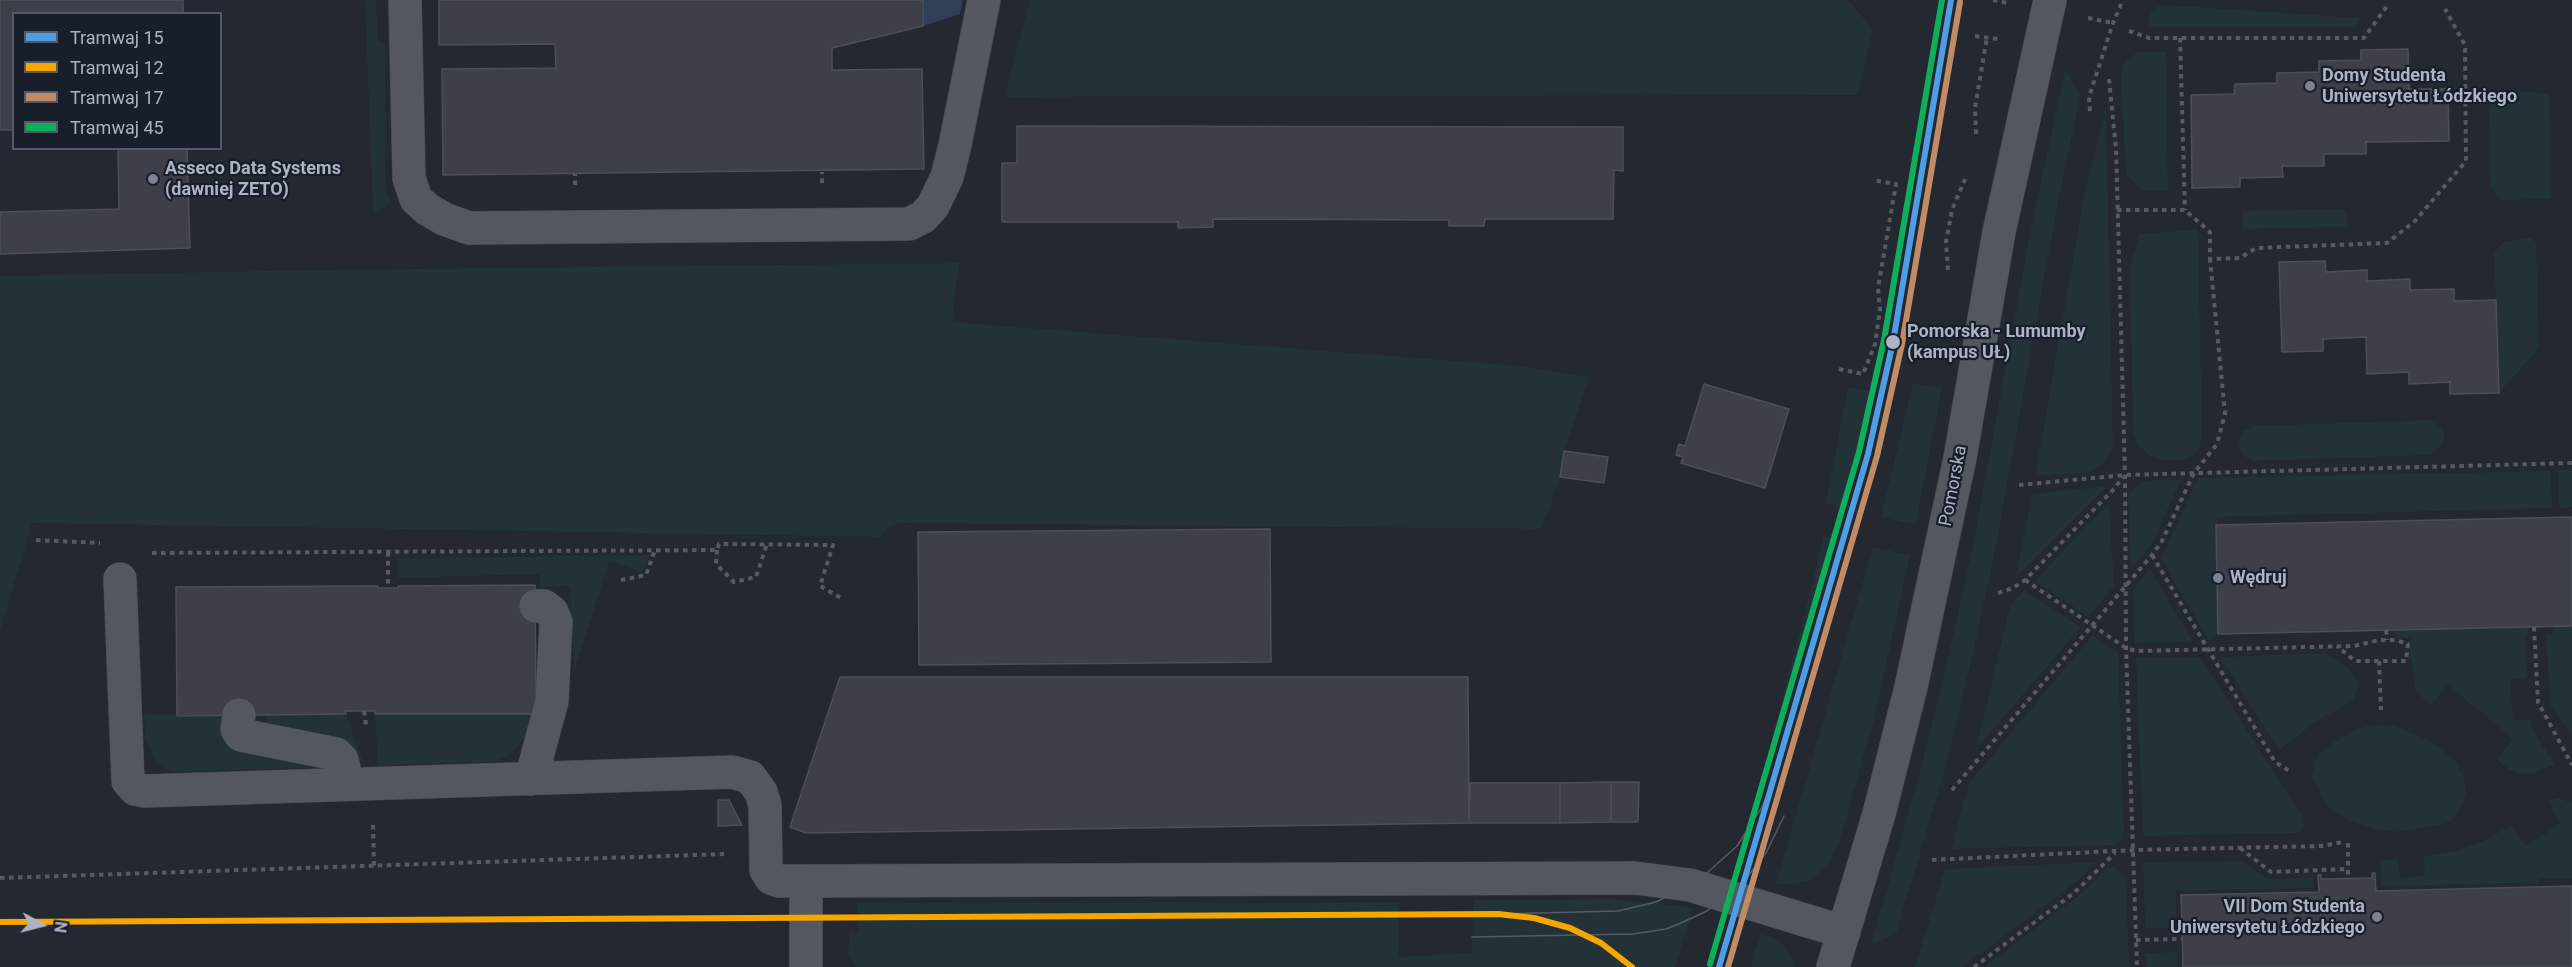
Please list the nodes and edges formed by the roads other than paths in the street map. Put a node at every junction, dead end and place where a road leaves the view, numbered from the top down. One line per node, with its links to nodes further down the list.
1 (405, 0): 2 (street)
2 (984, 0)
3 (2050, 0): 10 (street, Pomorska)
4 (120, 566): 8 (street)
5 (536, 606): 7 (street)
6 (239, 715): 8 (street)
7 (531, 779): 8 (street); 9 (street)
8 (343, 784)
9 (806, 881): 10 (street); 11 (street)
10 (1844, 932): 12 (street, Pomorska)
11 (806, 967)
12 (1833, 967)

